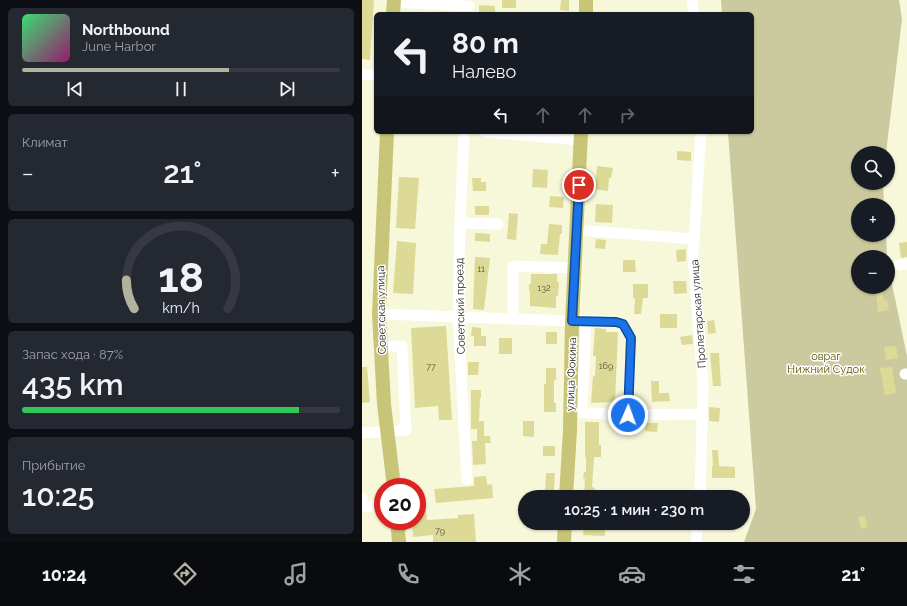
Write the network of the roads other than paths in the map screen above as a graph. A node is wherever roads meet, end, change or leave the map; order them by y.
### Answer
1 (586, 0) edge
2 (692, 0) edge
3 (394, 5) edge
4 (468, 6) dead end
5 (424, 9) edge
6 (586, 12) edge
7 (694, 12) edge
8 (362, 75) edge
9 (374, 75) edge
10 (387, 134) edge
11 (464, 134) edge
12 (534, 134) edge
13 (701, 134) edge
14 (581, 136) edge
15 (460, 223) junction
16 (498, 224) dead end
17 (576, 230) junction
18 (694, 239) junction
19 (575, 268) junction
20 (379, 314) junction
21 (458, 317) junction
22 (513, 319) junction
23 (579, 321) junction
24 (381, 346) junction
25 (576, 412) junction
26 (702, 414) junction
27 (628, 415) junction
28 (387, 431) junction
29 (362, 433) edge
30 (393, 478) edge
31 (467, 480) dead end
32 (567, 490) edge
33 (700, 490) edge
34 (362, 498) edge
35 (374, 505) edge
36 (398, 530) edge
37 (565, 530) edge
38 (697, 530) edge
39 (399, 542) edge
40 (564, 542) edge
41 (696, 542) edge

1 - 6 main road
2 - 7 street
3 - 5 street
4 - 5 street
8 - 9 street
10 - 20 main road, Советская улица
11 - 15 street, Советский проезд
12 - 14 street
13 - 18 street, Пролетарская улица
14 - 17 main road, улица Фокина
15 - 16 street
15 - 21 street, Советский проезд
17 - 18 street
17 - 19 main road, улица Фокина
18 - 26 street, Пролетарская улица
19 - 22 street
19 - 23 main road, улица Фокина
20 - 21 street
20 - 24 main road, Советская улица
21 - 22 street
21 - 31 street, Советский проезд
22 - 23 street
23 - 25 main road, улица Фокина
23 - 27 street
24 - 28 main road, Советская улица
24 - 28 street
25 - 27 street
25 - 32 main road, улица Фокина
26 - 27 street
26 - 33 street, Пролетарская улица
28 - 29 street
28 - 30 main road, Советская улица
34 - 35 street
36 - 39 main road
37 - 40 main road
38 - 41 street

